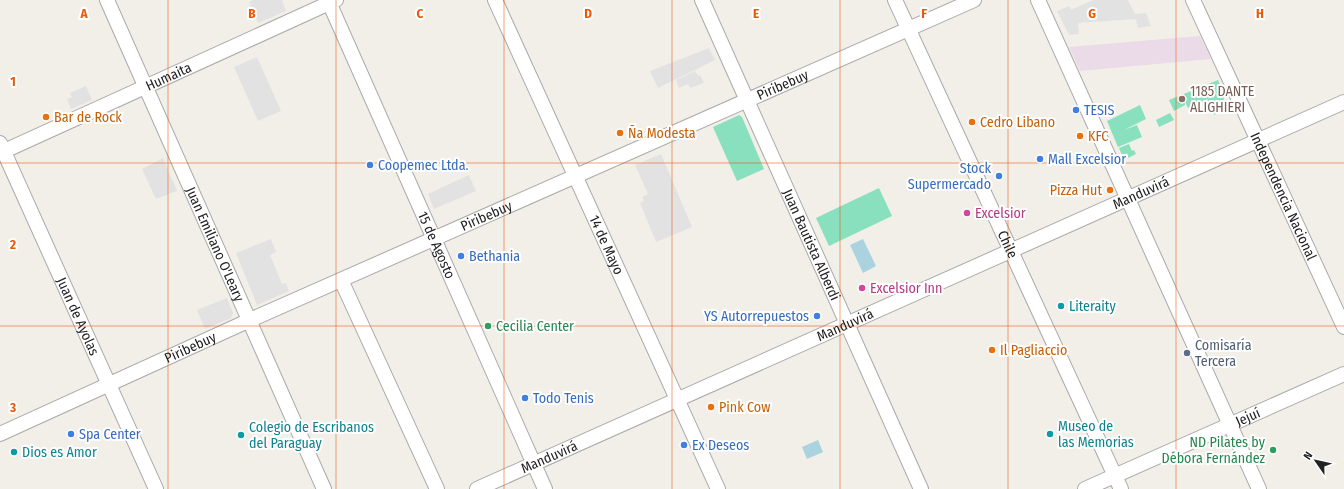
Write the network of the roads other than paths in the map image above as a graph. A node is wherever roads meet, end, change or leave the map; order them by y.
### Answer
1 (107, 0) edge
2 (495, 0) edge
3 (702, 0) edge
4 (894, 0) edge
5 (974, 0) edge
6 (1038, 0) edge
7 (1192, 0) edge
8 (331, 1) edge
9 (908, 29) junction
10 (146, 86) junction
11 (747, 100) junction
12 (1344, 102) edge
13 (1257, 140) junction
14 (1, 149) edge
15 (576, 176) junction
16 (1127, 198) junction
17 (434, 239) junction
18 (1010, 251) junction
19 (341, 280) junction
20 (250, 320) junction
21 (847, 323) junction
22 (1344, 327) edge
23 (1344, 374) edge
24 (109, 384) junction
25 (677, 399) junction
26 (1230, 424) junction
27 (0, 434) edge
28 (534, 463) junction
29 (1115, 476) junction
30 (156, 489) edge
31 (324, 489) edge
32 (437, 489) edge
33 (477, 489) edge
34 (545, 489) edge
35 (718, 489) edge
36 (921, 489) edge
37 (1085, 489) edge
38 (1121, 489) edge
39 (1260, 489) edge

1 - 10 street, Juan Emiliano O'Leary
2 - 15 street, 14 de Mayo
3 - 11 street, Juan Bautista Alberdi
4 - 9 street, Chile
5 - 9 street, Piribebuy
6 - 16 street
7 - 13 street, Independencia Nacional
8 - 10 street, Humaita
8 - 17 street, 15 de Agosto
9 - 11 street, Piribebuy
9 - 18 street, Chile
10 - 14 street, Humaita
10 - 20 street, Juan Emiliano O'Leary
11 - 15 street, Piribebuy
11 - 21 street, Juan Bautista Alberdi
12 - 13 street, Manduvirá
13 - 16 street, Manduvirá
13 - 22 street, Independencia Nacional
14 - 24 street, Juan de Ayolas
15 - 17 street, Piribebuy
15 - 25 street, 14 de Mayo
16 - 18 street, Manduvirá
16 - 26 street
17 - 19 street, Piribebuy
17 - 28 street, 15 de Agosto
18 - 21 street, Manduvirá
18 - 29 street, Chile
19 - 20 street, Piribebuy
19 - 32 street
20 - 24 street, Piribebuy
20 - 31 street, Juan Emiliano O'Leary
21 - 25 street, Manduvirá
21 - 36 street, Juan Bautista Alberdi
23 - 26 street, Jejuí
24 - 27 street, Piribebuy
24 - 30 street, Juan de Ayolas
25 - 28 street, Manduvirá
25 - 35 street, 14 de Mayo
26 - 29 street, Jejuí
26 - 39 street
28 - 33 street, Manduvirá
28 - 34 street, 15 de Agosto
29 - 37 street, Jejuí
29 - 38 street, Chile

